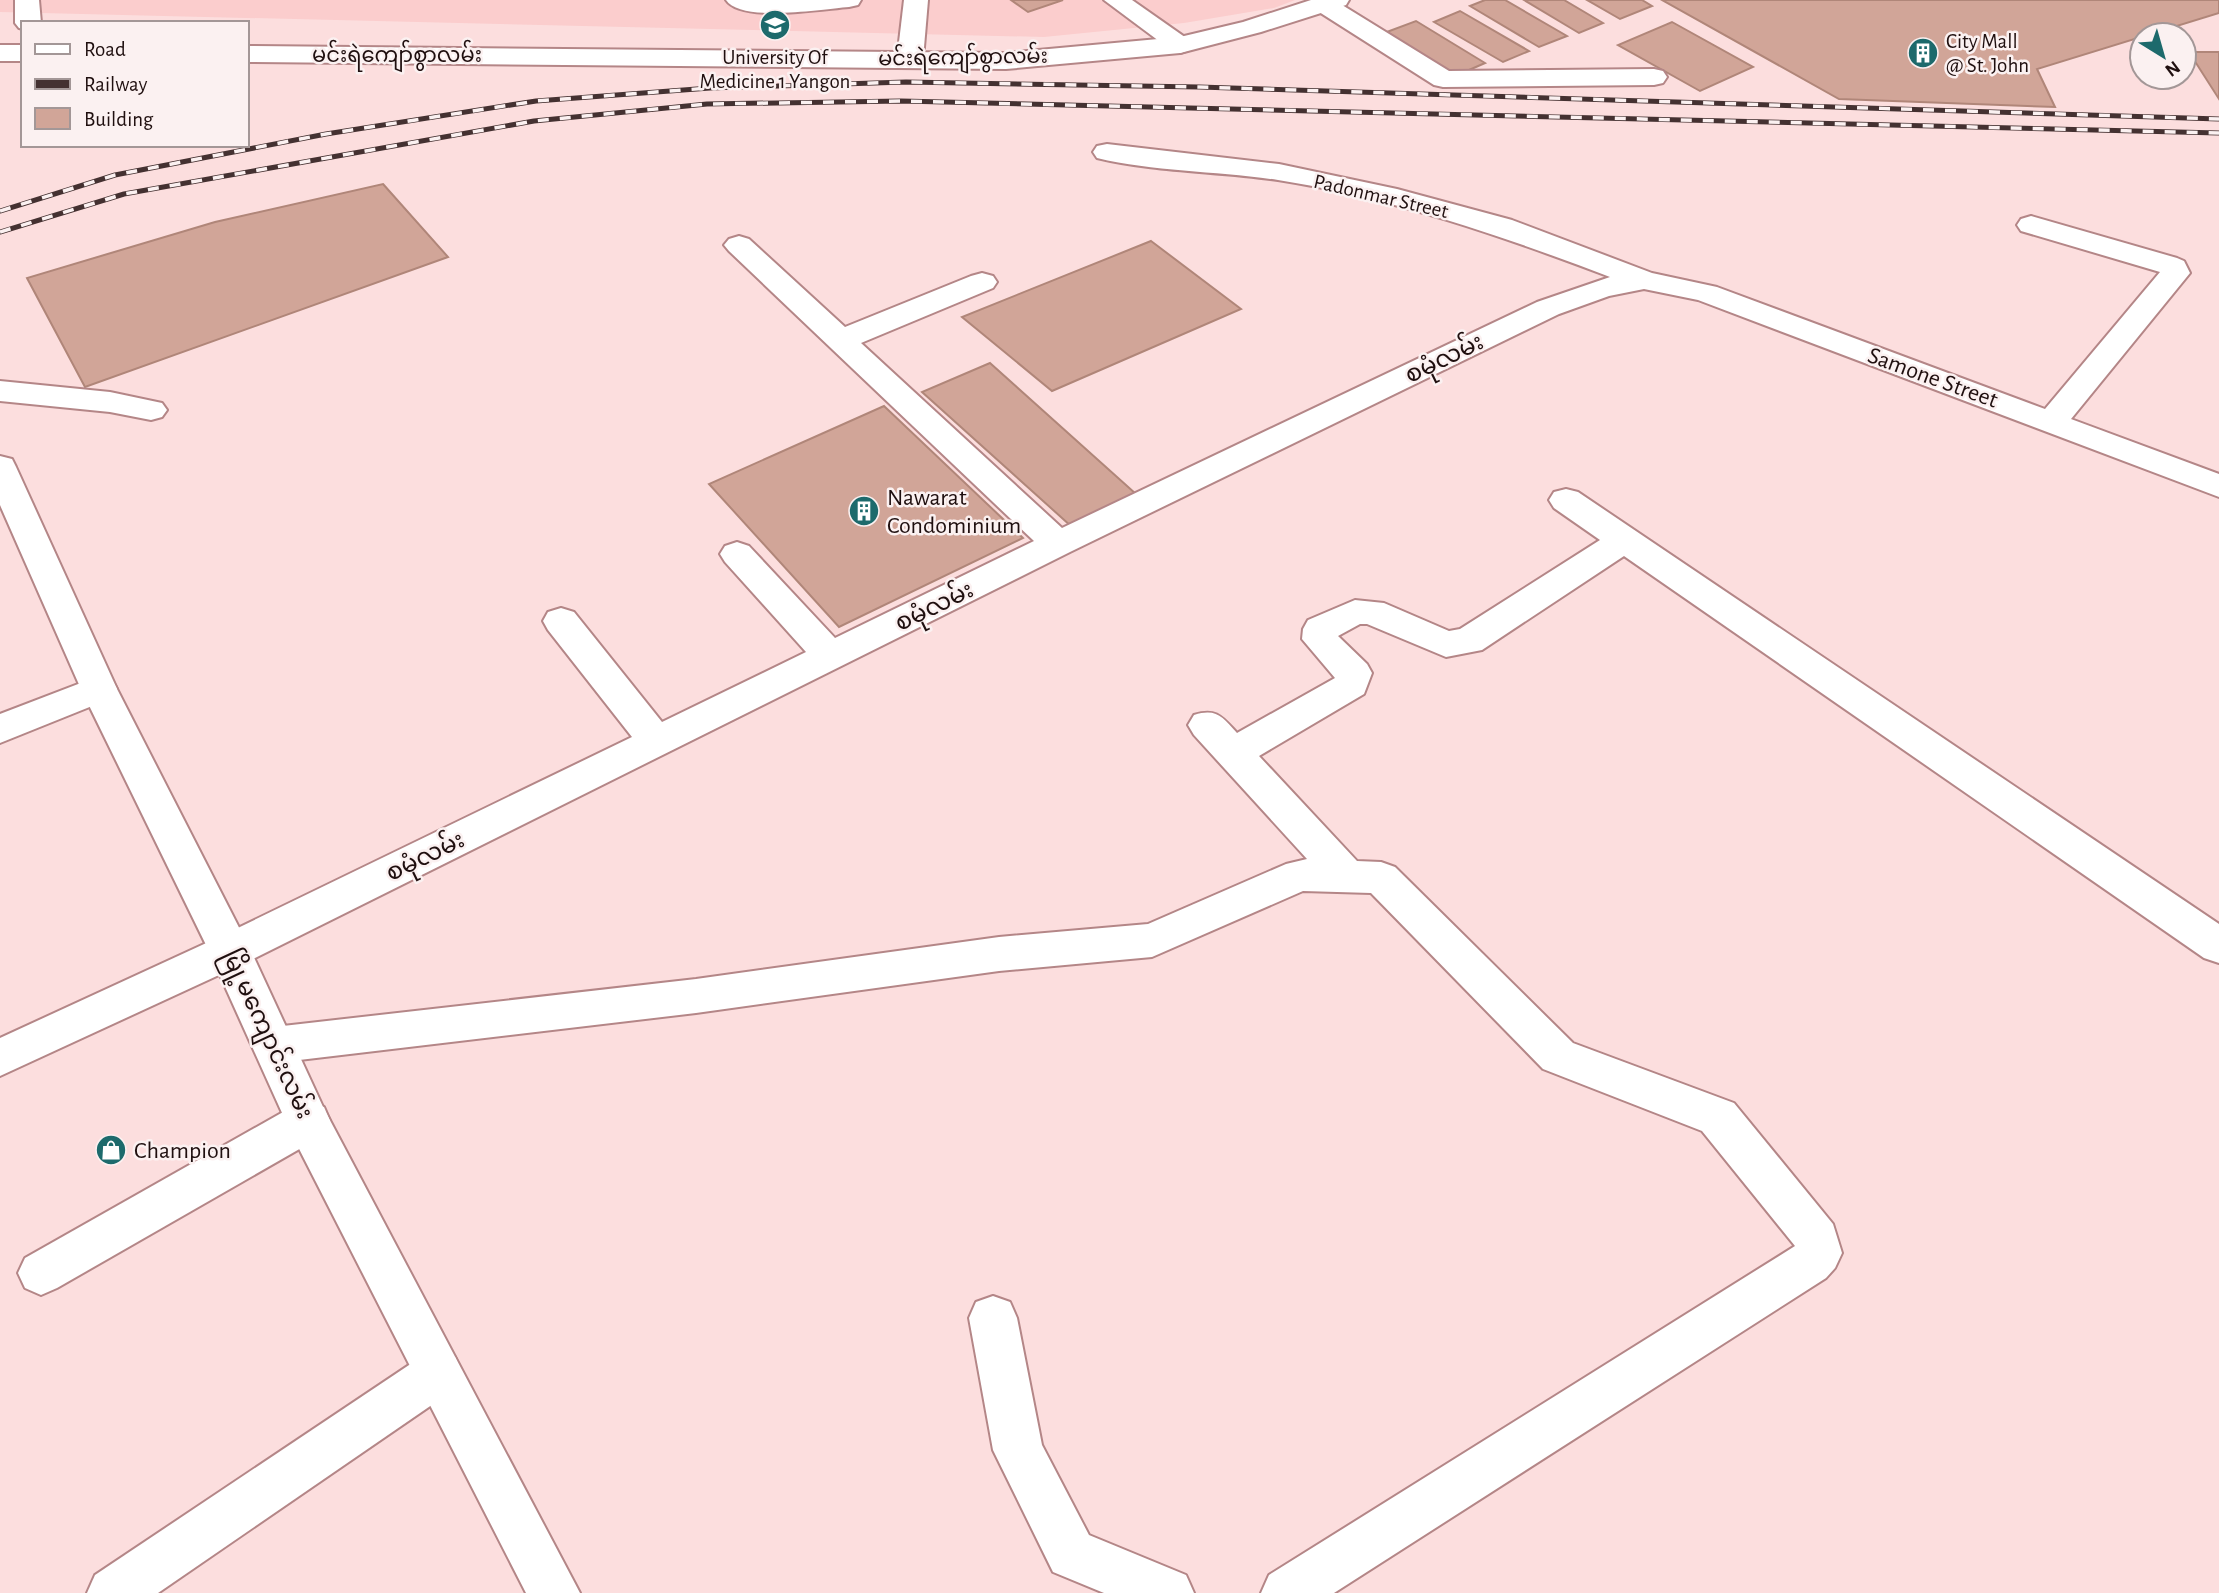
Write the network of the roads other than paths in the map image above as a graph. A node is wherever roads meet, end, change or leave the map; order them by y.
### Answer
1 (27, 0) edge
2 (738, 0) edge
3 (849, 0) edge
4 (916, 0) edge
5 (1116, 0) edge
6 (1331, 2) edge
7 (28, 21) edge
8 (1180, 45) junction
9 (0, 52) edge
10 (21, 53) edge
11 (248, 54) edge
12 (910, 58) junction
13 (1654, 77) dead end
14 (1107, 152) dead end
15 (2031, 225) dead end
16 (739, 245) dead end
17 (1644, 280) junction
18 (982, 282) dead end
19 (841, 340) junction
20 (0, 391) edge
21 (150, 410) dead end
22 (2052, 421) junction
23 (0, 467) edge
24 (2219, 486) edge
25 (1566, 500) dead end
26 (1625, 540) junction
27 (1058, 544) junction
28 (737, 554) dead end
29 (561, 621) dead end
30 (831, 656) junction
31 (99, 689) junction
32 (1207, 725) dead end
33 (0, 729) edge
34 (657, 742) junction
35 (1233, 754) junction
36 (1347, 877) junction
37 (2219, 946) edge
38 (230, 951) junction
39 (274, 1045) junction
40 (0, 1058) edge
41 (308, 1121) junction
42 (41, 1273) dead end
43 (993, 1318) dead end
44 (438, 1373) junction
45 (113, 1593) edge
46 (554, 1593) edge
47 (1168, 1593) edge
48 (1287, 1593) edge

1 - 7 street
2 - 3 street
4 - 12 street
5 - 8 street
6 - 8 street, မင်းရဲကျော်စွာလမ်း
6 - 13 street
8 - 12 street, မင်းရဲကျော်စွာလမ်း
9 - 10 street
11 - 12 street, မင်းရဲကျော်စွာလမ်း
14 - 17 street, Padonmar Street
15 - 22 street
16 - 19 street
17 - 22 street, Samone Street
17 - 27 street, စမုံလမ်း
18 - 19 street
19 - 27 street
20 - 21 street
22 - 24 street, Samone Street
23 - 31 street, မြို့မကျောင်းလမ်း
25 - 26 street
26 - 35 street
26 - 37 street
27 - 30 street, စမုံလမ်း
28 - 30 street
29 - 34 street
30 - 34 street, စမုံလမ်း
31 - 33 street
31 - 38 street, မြို့မကျောင်းလမ်း
32 - 35 street
34 - 38 street, စမုံလမ်း
35 - 36 street
36 - 39 street
36 - 48 street
38 - 39 street, မြို့မကျောင်းလမ်း
38 - 40 street, စမုံလမ်း
39 - 41 street, မြို့မကျောင်းလမ်း
41 - 42 street
41 - 44 street, မြို့မကျောင်းလမ်း
43 - 47 street
44 - 45 street
44 - 46 street, မြို့မကျောင်းလမ်း

